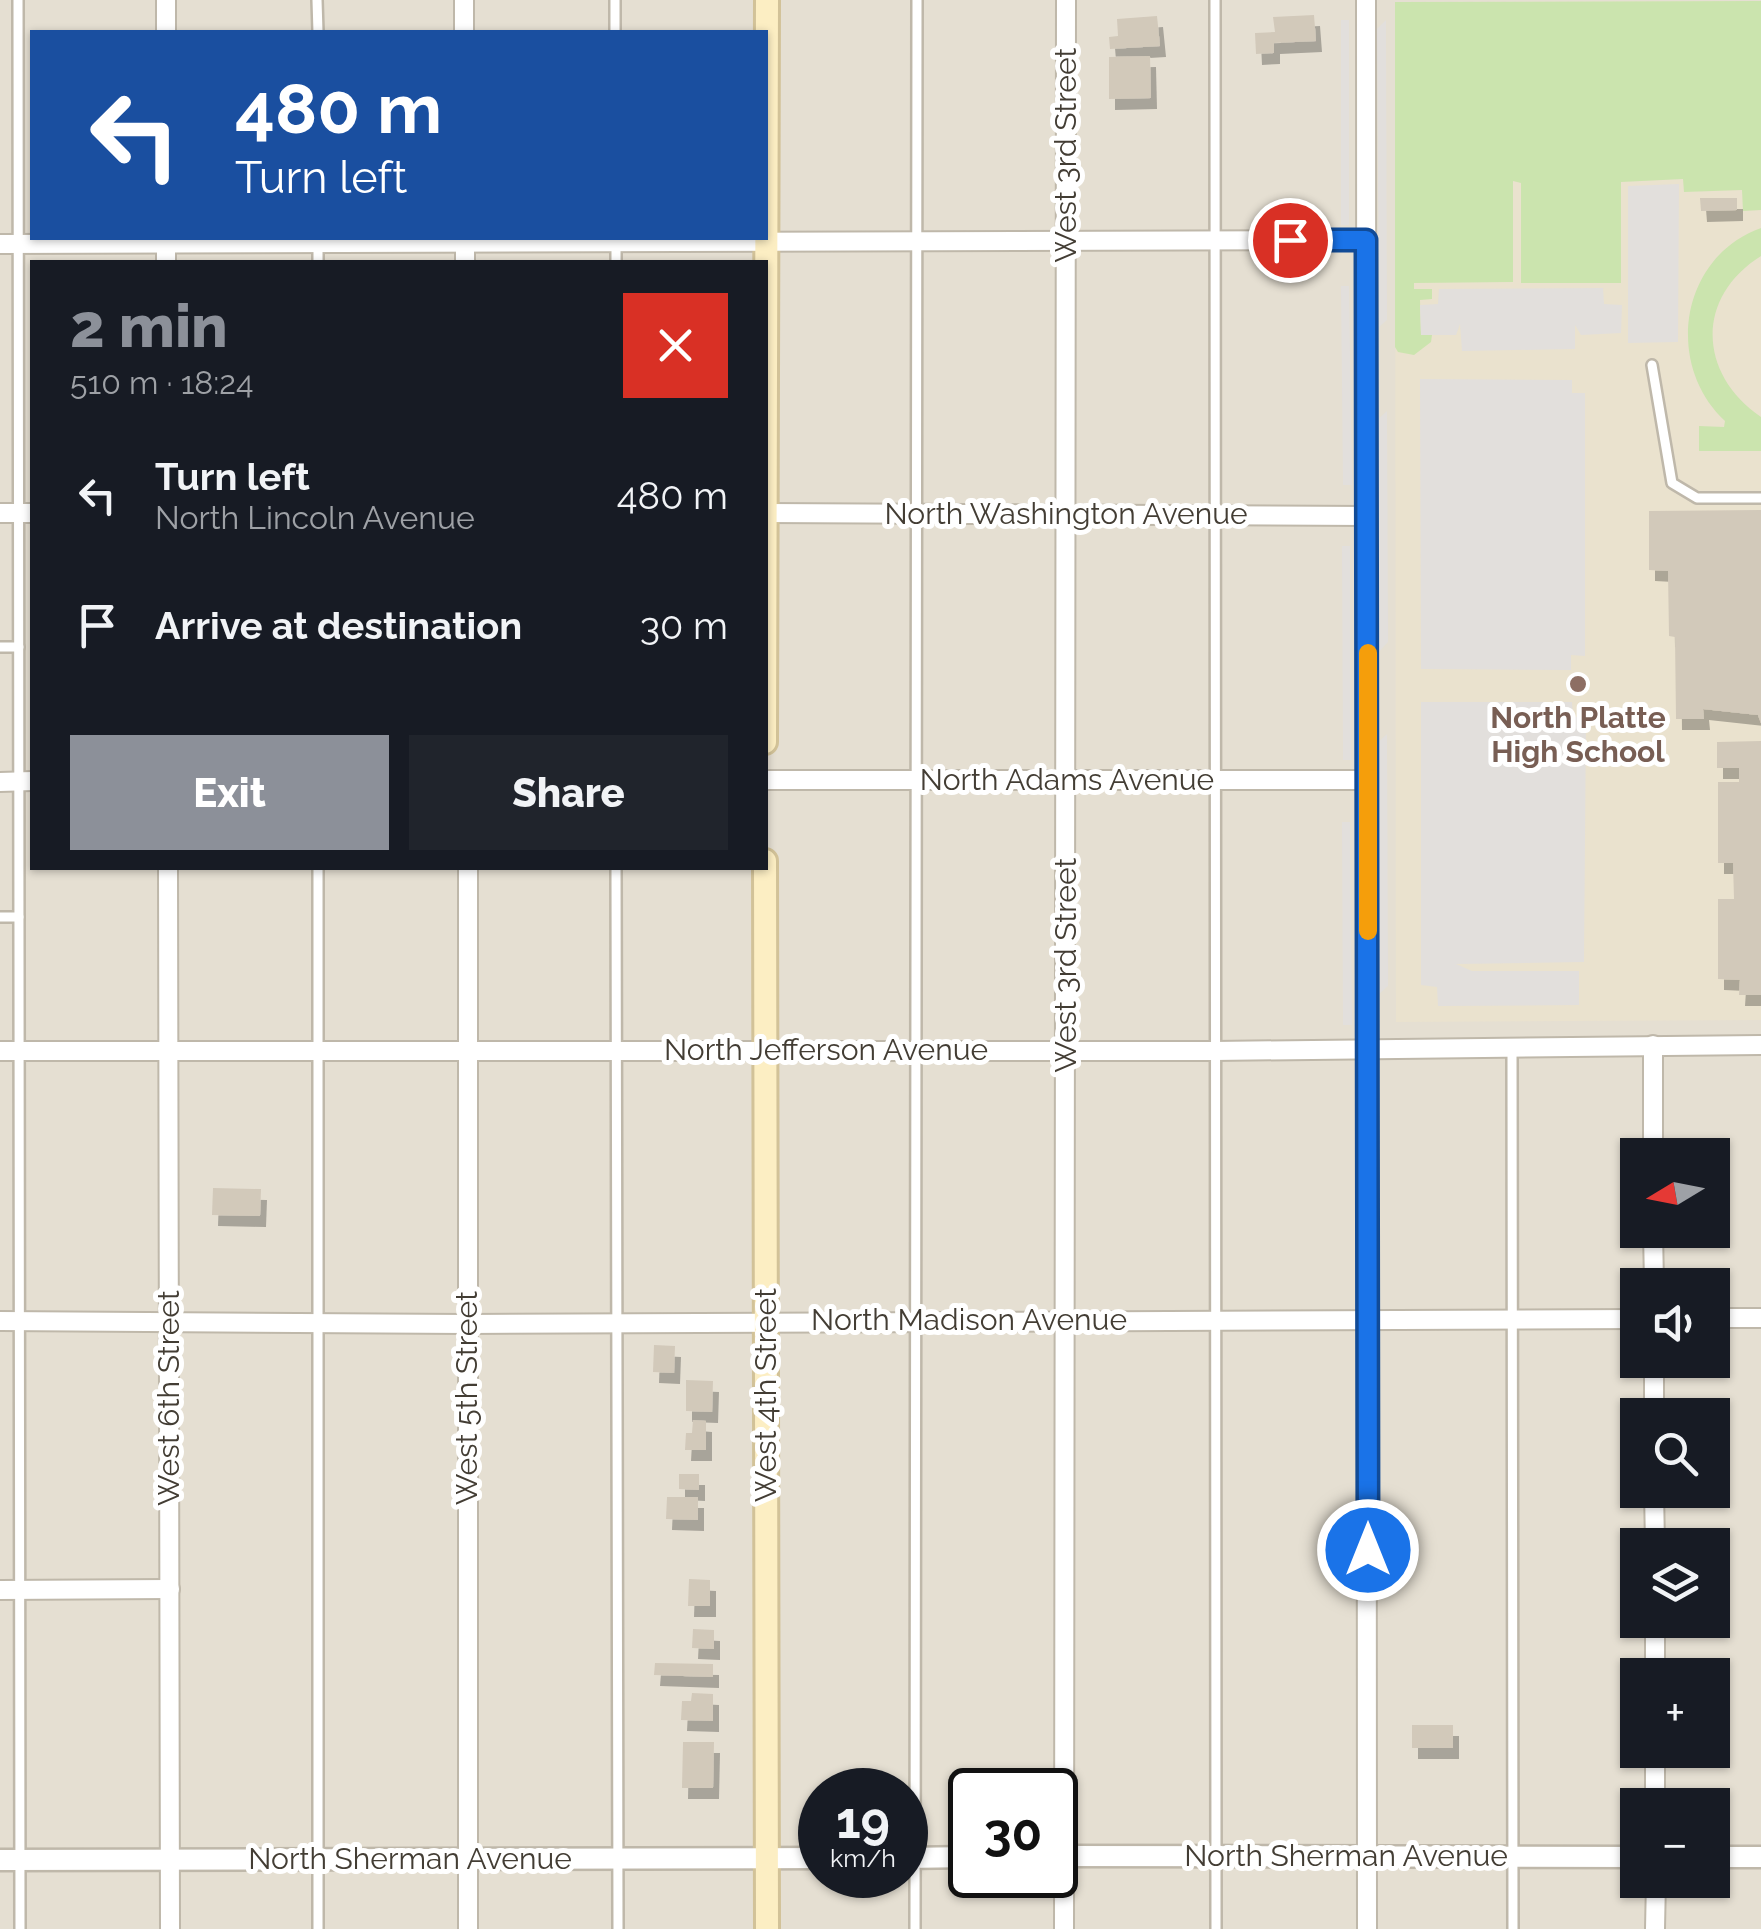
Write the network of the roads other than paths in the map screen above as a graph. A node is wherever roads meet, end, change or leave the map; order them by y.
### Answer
1 (18, 0) edge
2 (166, 0) edge
3 (318, 0) edge
4 (464, 0) edge
5 (615, 0) edge
6 (767, 0) edge
7 (918, 0) edge
8 (1066, 0) edge
9 (1214, 0) edge
10 (1366, 0) edge
11 (166, 30) edge
12 (318, 30) edge
13 (464, 30) edge
14 (615, 30) edge
15 (767, 30) edge
16 (766, 240) edge
17 (1366, 240) junction
18 (1214, 241) junction
19 (1066, 242) junction
20 (766, 243) junction
21 (918, 243) junction
22 (9, 244) edge
23 (166, 248) edge
24 (318, 248) edge
25 (465, 248) edge
26 (616, 248) edge
27 (766, 260) edge
28 (1652, 365) dead end
29 (1761, 498) edge
30 (17, 513) edge
31 (768, 513) edge
32 (918, 514) junction
33 (1066, 514) junction
34 (1216, 515) junction
35 (1367, 516) junction
36 (0, 647) edge
37 (19, 647) junction
38 (768, 780) edge
39 (917, 780) junction
40 (1066, 780) junction
41 (1215, 780) junction
42 (1368, 780) junction
43 (17, 781) edge
44 (168, 870) edge
45 (318, 870) edge
46 (468, 870) edge
47 (616, 870) edge
48 (765, 870) edge
49 (0, 917) edge
50 (19, 917) junction
51 (1512, 1045) junction
52 (1652, 1045) junction
53 (1761, 1045) edge
54 (1369, 1048) junction
55 (618, 1050) junction
56 (766, 1050) junction
57 (916, 1050) junction
58 (1066, 1050) junction
59 (10, 1051) edge
60 (168, 1051) junction
61 (318, 1051) junction
62 (468, 1051) junction
63 (1214, 1051) junction
64 (1653, 1138) edge
65 (1730, 1318) edge
66 (1761, 1318) edge
67 (1620, 1319) edge
68 (766, 1320) junction
69 (916, 1320) junction
70 (1066, 1320) junction
71 (1512, 1320) junction
72 (10, 1321) edge
73 (1214, 1321) junction
74 (1368, 1321) junction
75 (170, 1322) junction
76 (318, 1323) junction
77 (467, 1324) junction
78 (616, 1324) junction
79 (170, 1589) junction
80 (0, 1590) edge
81 (20, 1590) junction
82 (911, 1768) edge
83 (1061, 1768) edge
84 (1216, 1855) junction
85 (1367, 1855) junction
86 (1078, 1856) edge
87 (1514, 1856) junction
88 (1620, 1857) edge
89 (1730, 1857) edge
90 (1761, 1857) edge
91 (798, 1858) edge
92 (468, 1859) junction
93 (618, 1859) junction
94 (767, 1859) junction
95 (10, 1860) edge
96 (170, 1860) junction
97 (318, 1860) junction
98 (913, 1898) edge
99 (1062, 1898) edge
100 (1656, 1898) edge
101 (20, 1929) edge
102 (170, 1929) edge
103 (318, 1929) edge
104 (468, 1929) edge
105 (618, 1929) edge
106 (767, 1929) edge
107 (915, 1929) edge
108 (1064, 1929) edge
109 (1216, 1929) edge
110 (1367, 1929) edge
111 (1514, 1929) edge
112 (1655, 1929) edge

1 - 22 lane
2 - 11 street
3 - 12 lane
4 - 13 street
5 - 14 lane
6 - 15 main road
7 - 21 lane
8 - 19 street, West 3rd Street
9 - 18 lane
10 - 17 street
16 - 20 main road
17 - 18 street
17 - 35 street
18 - 19 street
18 - 34 lane
19 - 21 street
19 - 33 street, West 3rd Street
20 - 21 street
20 - 26 street
20 - 27 main road
21 - 32 lane
22 - 23 street
22 - 30 lane
23 - 24 street
24 - 25 street
25 - 26 street
28 - 29 lane
30 - 37 lane
31 - 32 street, North Washington Avenue
32 - 33 street, North Washington Avenue
32 - 39 lane
33 - 34 street, North Washington Avenue
33 - 40 street, West 3rd Street
34 - 35 street, North Washington Avenue
34 - 41 lane
35 - 42 street
36 - 37 lane
37 - 43 lane
38 - 39 street, North Adams Avenue
39 - 40 street, North Adams Avenue
39 - 57 lane
40 - 41 street, North Adams Avenue
40 - 58 street, West 3rd Street
41 - 42 street, North Adams Avenue
41 - 63 lane
42 - 54 street
43 - 50 lane
44 - 60 street, West 6th Street
45 - 61 lane
46 - 62 street, West 5th Street
47 - 55 lane
48 - 56 main road, West 4th Street
49 - 50 lane
50 - 59 lane
51 - 52 street, North Jefferson Avenue
51 - 54 street, North Jefferson Avenue
51 - 71 lane
52 - 53 street, North Jefferson Avenue
52 - 64 street
54 - 63 street, North Jefferson Avenue
54 - 74 street
55 - 56 street, North Jefferson Avenue
55 - 62 street, North Jefferson Avenue
55 - 78 lane
56 - 57 street, North Jefferson Avenue
56 - 68 main road, West 4th Street
57 - 58 street, North Jefferson Avenue
57 - 69 lane
58 - 63 street, North Jefferson Avenue
58 - 70 street, West 3rd Street
59 - 60 street, North Jefferson Avenue
59 - 72 lane
60 - 61 street, North Jefferson Avenue
60 - 75 street, West 6th Street
61 - 62 street, North Jefferson Avenue
61 - 76 lane
62 - 77 street, West 5th Street
63 - 73 lane
65 - 66 street
67 - 71 street, North Madison Avenue
68 - 69 street, North Madison Avenue
68 - 78 street, North Madison Avenue
68 - 94 main road, West 4th Street
69 - 70 street, North Madison Avenue
69 - 82 lane
70 - 73 street, North Madison Avenue
70 - 83 street, West 3rd Street
71 - 74 street, North Madison Avenue
71 - 87 lane
72 - 75 street, North Madison Avenue
72 - 81 lane
73 - 74 street, North Madison Avenue
73 - 84 lane
74 - 85 street
75 - 76 street, North Madison Avenue
75 - 79 street, West 6th Street
76 - 77 street, North Madison Avenue
76 - 97 lane
77 - 78 street, North Madison Avenue
77 - 92 street, West 5th Street
78 - 93 lane
79 - 81 street
79 - 96 street, West 6th Street
80 - 81 street
81 - 95 lane
84 - 85 street, North Sherman Avenue
84 - 86 street, North Sherman Avenue
84 - 109 lane
85 - 87 street, North Sherman Avenue
85 - 110 street
87 - 88 street, North Sherman Avenue
87 - 111 lane
89 - 90 street
91 - 94 street, North Sherman Avenue
92 - 93 street, North Sherman Avenue
92 - 97 street, North Sherman Avenue
92 - 104 street, West 5th Street
93 - 94 street, North Sherman Avenue
93 - 105 lane
94 - 106 main road, West 4th Street
95 - 96 street, North Sherman Avenue
95 - 101 lane
96 - 97 street, North Sherman Avenue
96 - 102 street, West 6th Street
97 - 103 lane
98 - 107 lane
99 - 108 street, West 3rd Street
100 - 112 street

